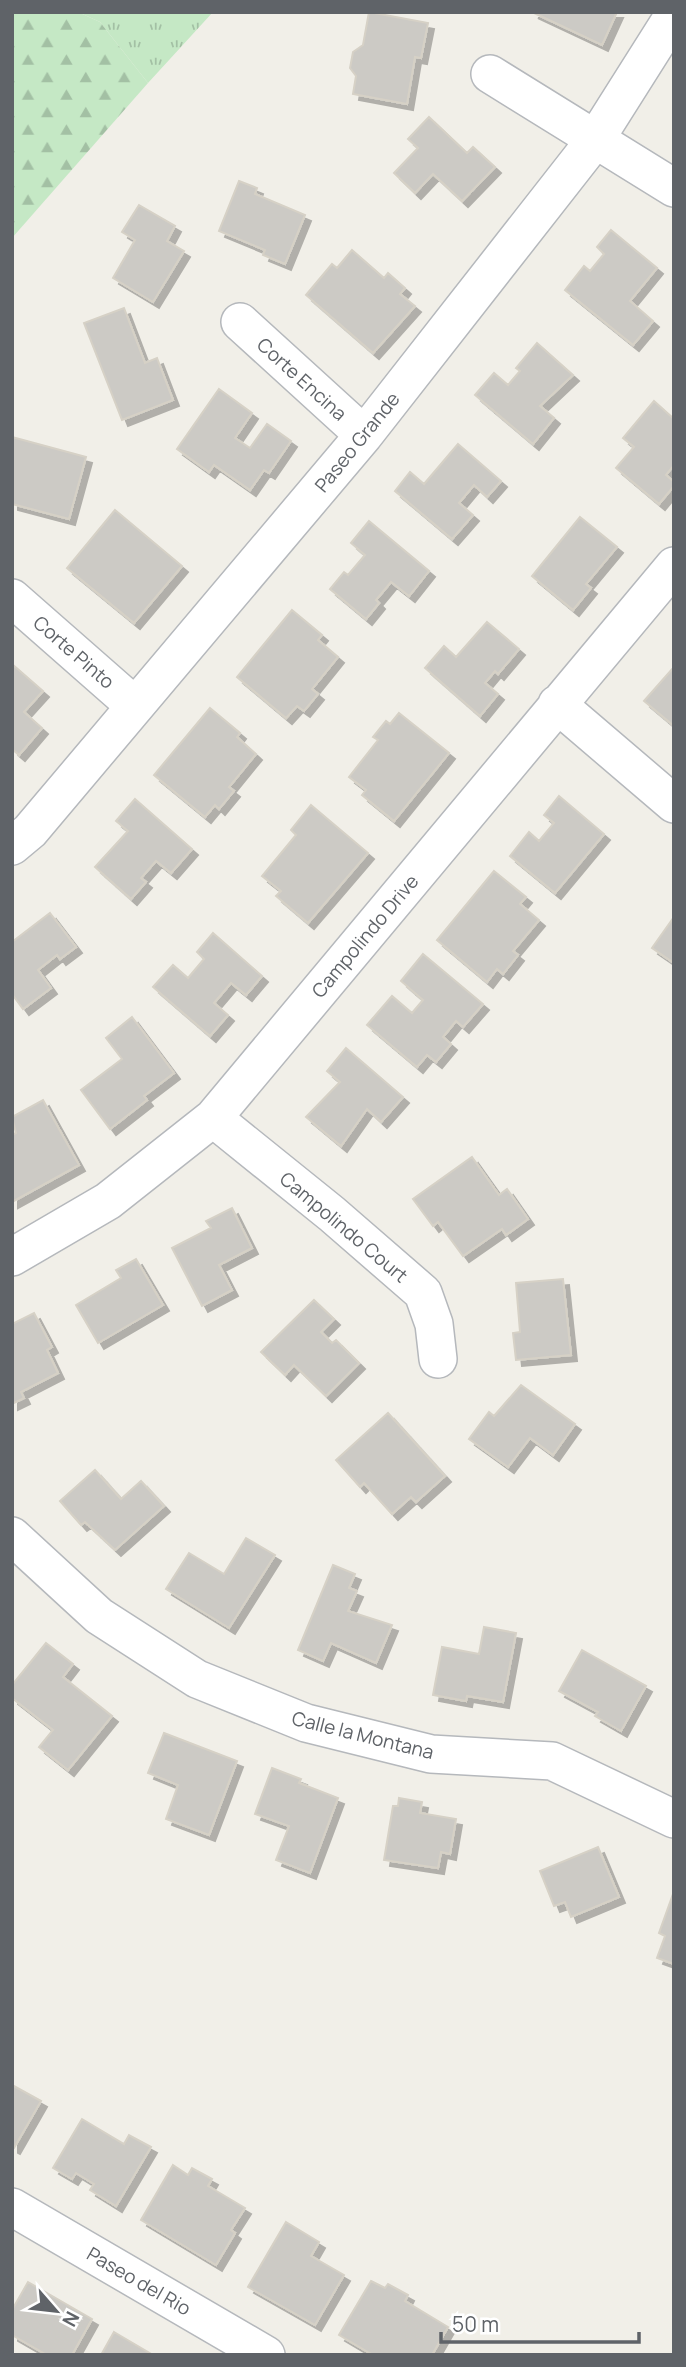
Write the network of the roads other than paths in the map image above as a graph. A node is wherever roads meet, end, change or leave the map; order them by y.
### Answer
1 (674, 15) edge
2 (490, 74) dead end
3 (595, 140) junction
4 (674, 188) edge
5 (240, 322) dead end
6 (364, 435) junction
7 (674, 566) edge
8 (12, 598) edge
9 (558, 704) junction
10 (135, 706) junction
11 (674, 804) edge
12 (12, 846) edge
13 (213, 1118) junction
14 (12, 1257) edge
15 (438, 1359) dead end
16 (12, 1536) edge
17 (674, 1819) edge
18 (12, 2207) edge
19 (266, 2355) edge

1 - 3 street, Paseo Grande
2 - 3 street
3 - 4 street
3 - 6 street, Paseo Grande
5 - 6 street, Corte Encina
6 - 10 street, Paseo Grande
7 - 9 street, Campolindo Drive
8 - 10 street, Corte Pinto
9 - 11 street
9 - 13 street, Campolindo Drive
10 - 12 street, Paseo Grande
13 - 14 street, Campolindo Drive
13 - 15 street, Campolindo Court
16 - 17 street, Calle la Montana
18 - 19 street, Paseo del Rio

